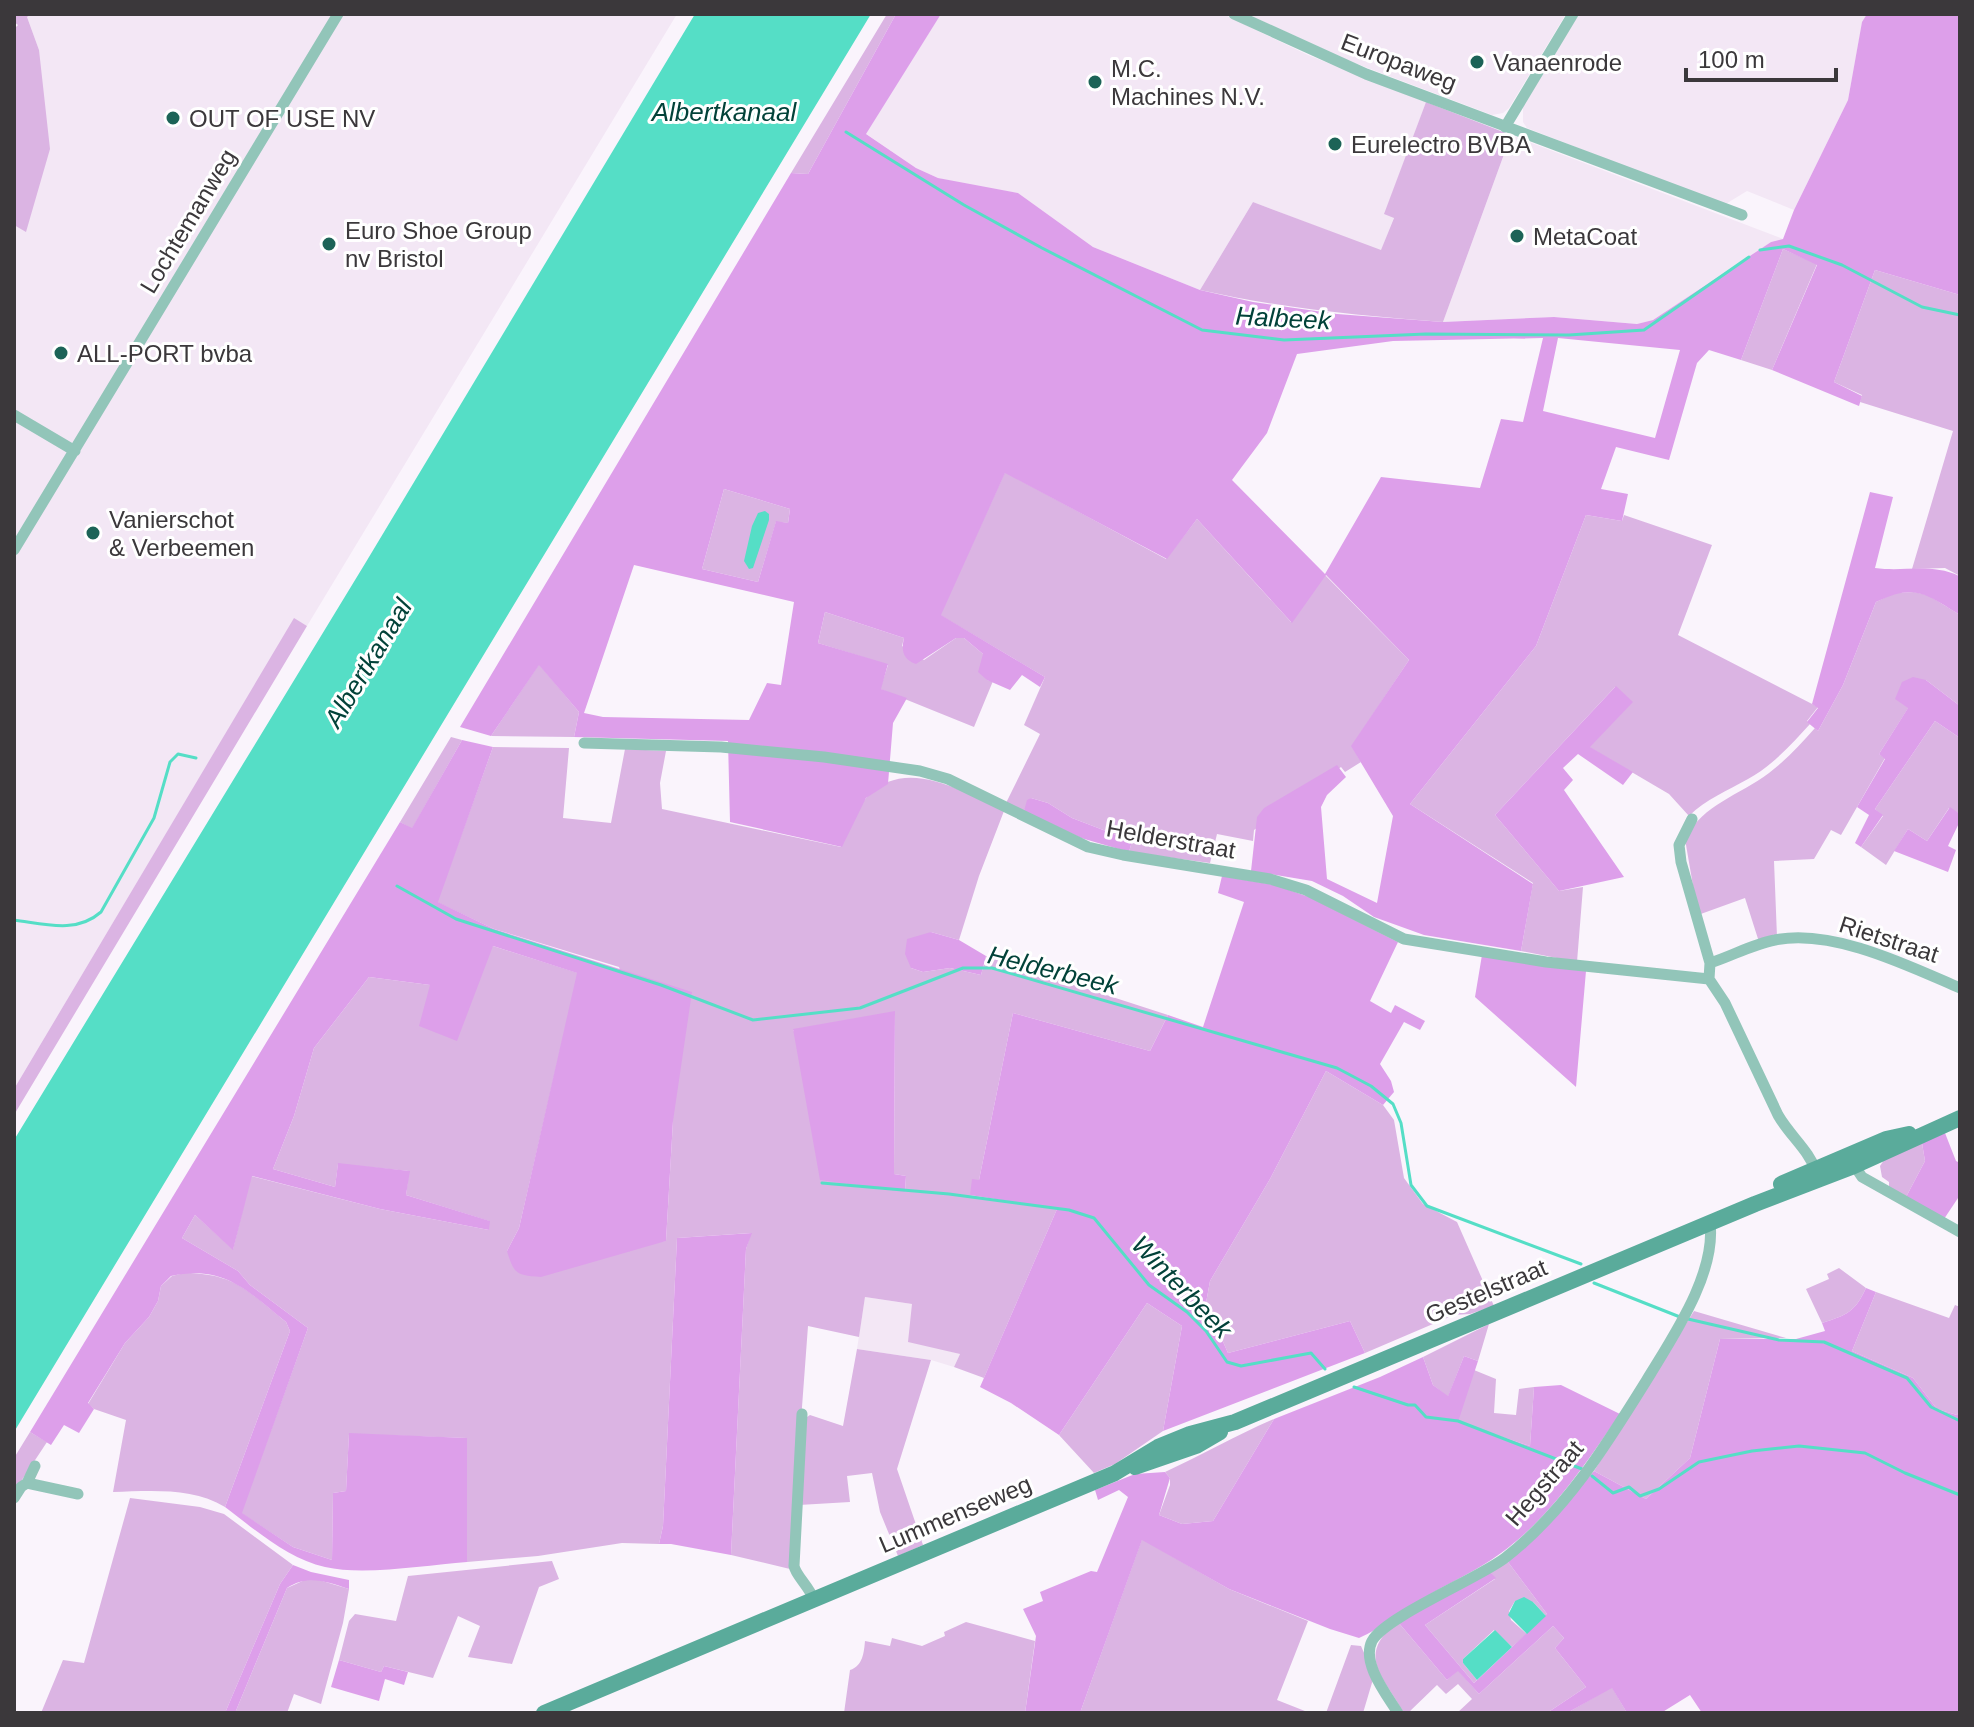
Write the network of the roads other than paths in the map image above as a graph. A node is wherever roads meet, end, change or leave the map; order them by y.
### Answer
1 (338, 14) edge
2 (1234, 14) edge
3 (1573, 14) edge
4 (1505, 127) junction
5 (1742, 215) dead end
6 (14, 415) edge
7 (75, 451) junction
8 (14, 550) edge
9 (584, 743) dead end
10 (1692, 819) dead end
11 (1710, 963) junction
12 (1709, 979) junction
13 (1960, 988) edge
14 (1960, 1118) edge
15 (1851, 1160) junction
16 (1817, 1174) junction
17 (1710, 1223) junction
18 (1960, 1232) edge
19 (802, 1414) dead end
20 (35, 1466) dead end
21 (1118, 1471) joint
22 (27, 1483) junction
23 (78, 1494) dead end
24 (14, 1498) edge
25 (814, 1600) junction
26 (544, 1713) edge
27 (1398, 1713) edge

1 - 7 street, Lochtemanweg
2 - 4 street, Europaweg
3 - 4 street
4 - 5 street, Europaweg
6 - 7 street
7 - 8 street, Lochtemanweg
9 - 12 street, Helderstraat
10 - 11 street
11 - 12 street
11 - 13 street, Rietstraat
12 - 16 street
14 - 15 main road, Gestelstraat
15 - 16 main road, Gestelstraat
15 - 18 street
16 - 17 main road, Gestelstraat
17 - 21 main road, Gestelstraat
17 - 27 street, Hegstraat
19 - 25 street
20 - 22 street
21 - 25 main road, Lummenseweg
22 - 23 street
22 - 24 street
25 - 26 main road, Lummenseweg

